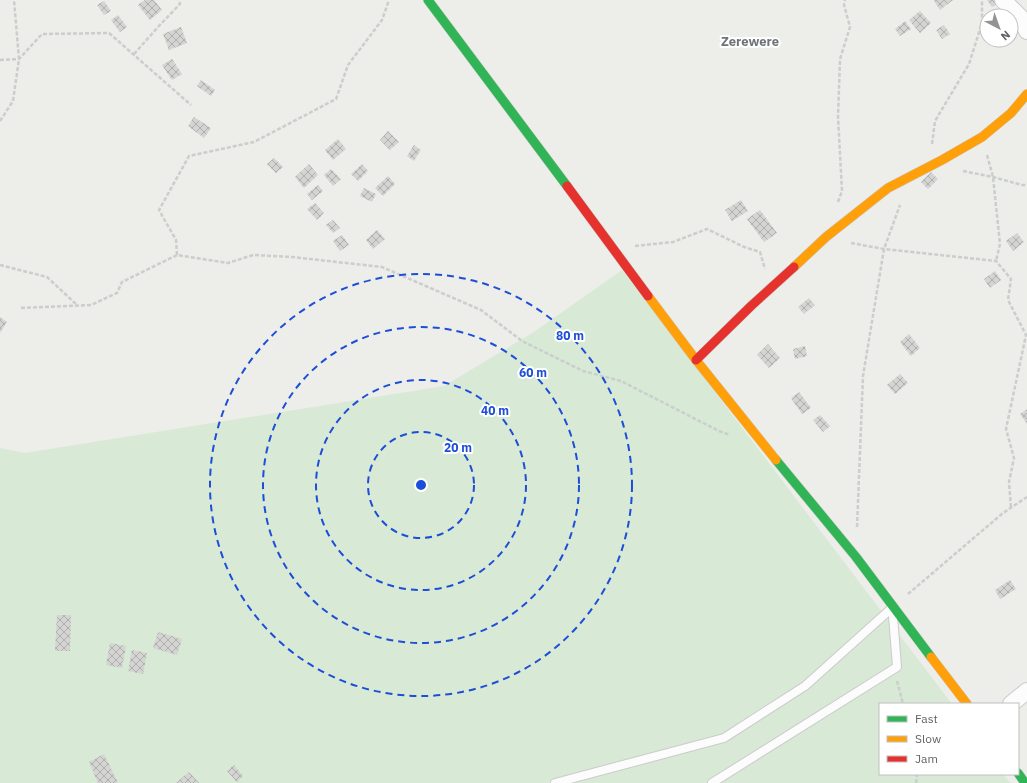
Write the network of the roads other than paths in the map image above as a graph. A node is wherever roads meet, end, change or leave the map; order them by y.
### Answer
1 (428, 0) edge
2 (1002, 0) edge
3 (1027, 31) edge
4 (1027, 94) edge
5 (696, 360) junction
6 (893, 607) junction
7 (1027, 691) edge
8 (966, 703) edge
9 (1012, 703) edge
10 (1019, 774) edge
11 (555, 783) edge
12 (712, 783) edge
13 (1025, 783) edge

1 - 5 main road
2 - 3 street
4 - 5 main road
5 - 6 main road
6 - 8 main road
6 - 11 lane
6 - 12 lane
7 - 9 street
10 - 13 main road

